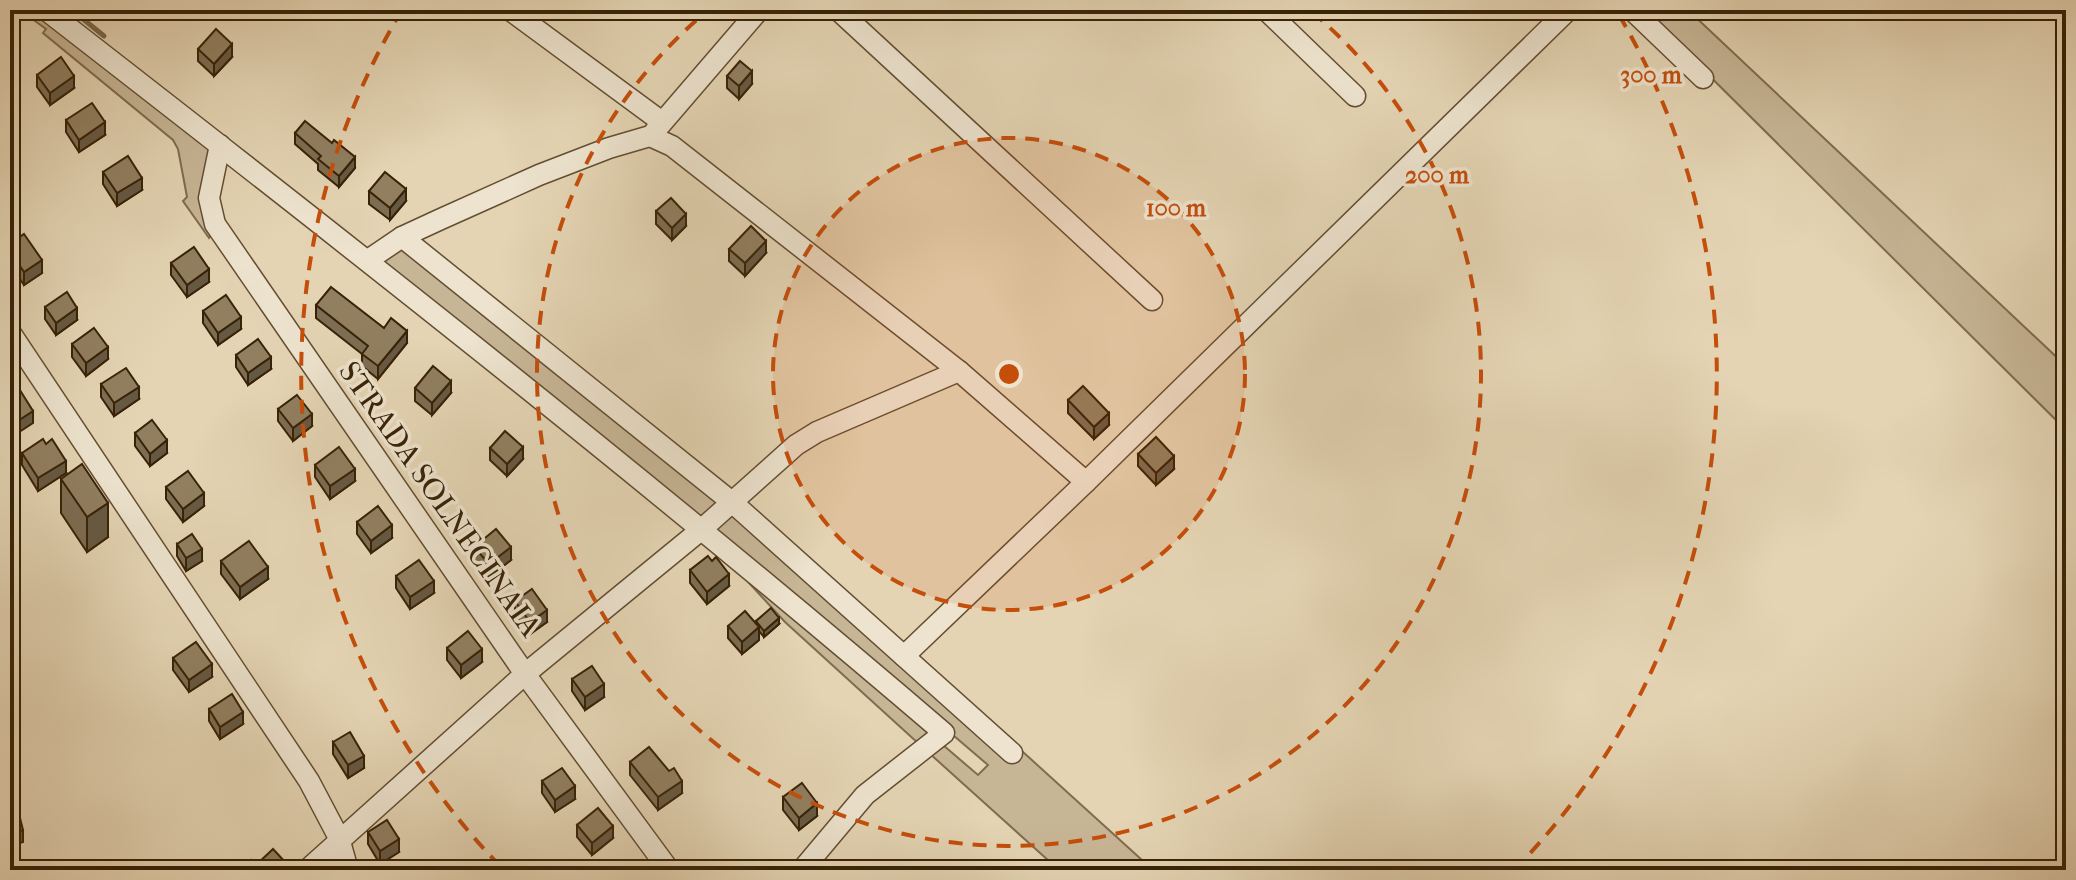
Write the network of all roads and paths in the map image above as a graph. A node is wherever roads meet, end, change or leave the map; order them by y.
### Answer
1 (46, 10) edge
2 (510, 10) edge
3 (759, 10) edge
4 (838, 10) edge
5 (1266, 10) edge
6 (1568, 10) edge
7 (1632, 10) edge
8 (1703, 78) dead end
9 (1355, 96) dead end
10 (656, 129) junction
11 (220, 145) junction
12 (402, 237) junction
13 (368, 260) junction
14 (1152, 300) dead end
15 (10, 332) edge
16 (959, 371) junction
17 (1086, 482) junction
18 (733, 503) junction
19 (702, 529) junction
20 (904, 656) junction
21 (525, 674) junction
22 (1012, 753) dead end
23 (339, 838) junction
24 (307, 870) edge
25 (348, 870) edge
26 (669, 870) edge
27 (802, 870) edge

1 - 11 street
2 - 10 street
3 - 10 street
4 - 14 street
5 - 9 street
6 - 17 street
7 - 8 street
10 - 12 street
10 - 16 street
11 - 13 street
11 - 21 street, STRADA SOLNECINAIA
12 - 13 street
12 - 18 street
13 - 19 street
15 - 23 street
16 - 17 street
16 - 18 street
17 - 20 street
18 - 19 street
18 - 20 street
19 - 21 street
19 - 27 street
20 - 22 street
21 - 23 street
21 - 26 street, STRADA SOLNECINAIA
23 - 24 street
23 - 25 street

